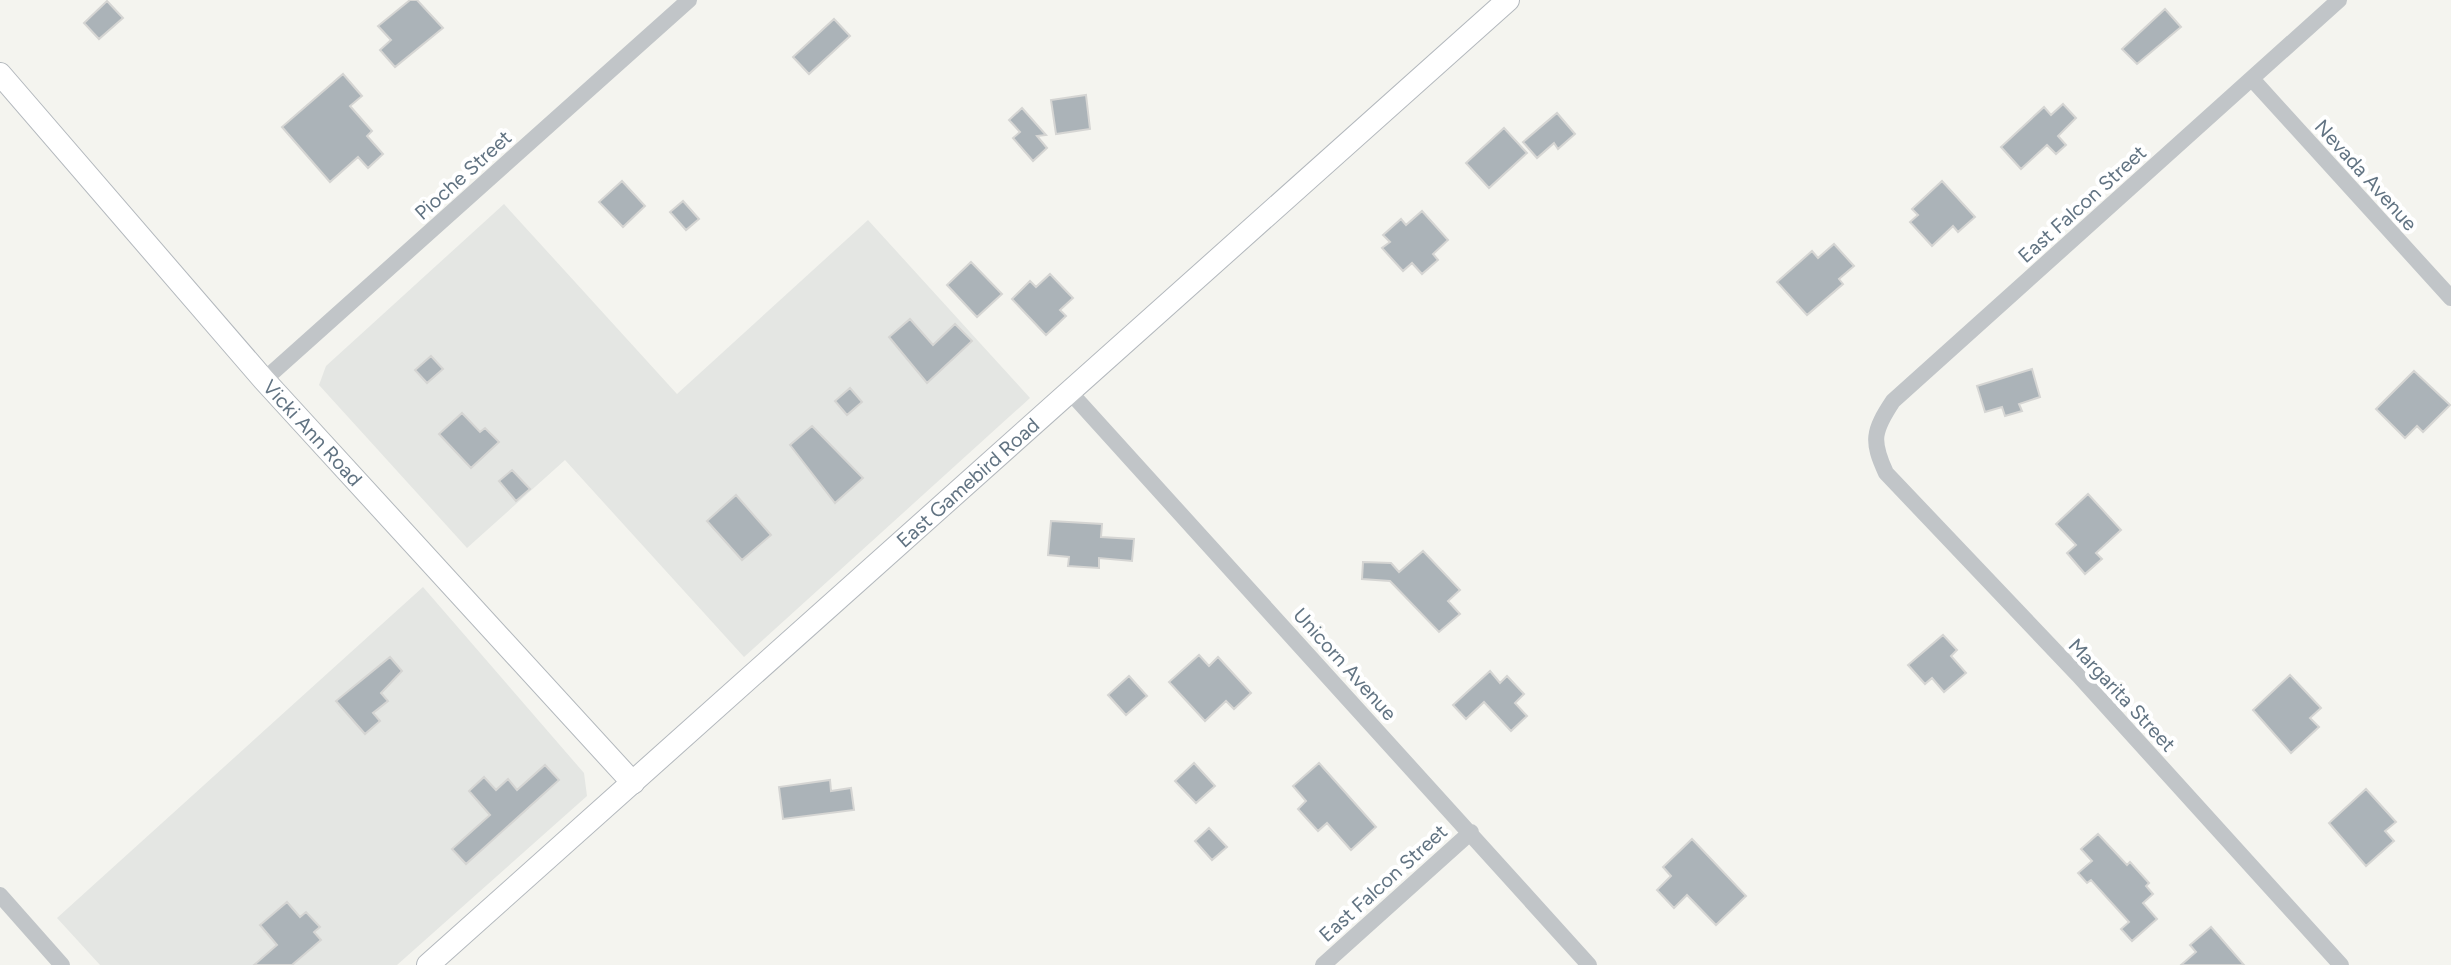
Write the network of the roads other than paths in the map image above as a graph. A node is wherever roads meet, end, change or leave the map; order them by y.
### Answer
1 (689, 0) edge
2 (1508, 0) edge
3 (2339, 0) edge
4 (0, 74) edge
5 (2252, 79) junction
6 (2451, 298) edge
7 (264, 380) junction
8 (1070, 392) junction
9 (1876, 451) joint
10 (633, 783) junction
11 (1471, 832) junction
12 (0, 895) edge
13 (62, 965) edge
14 (428, 965) edge
15 (1323, 965) edge
16 (1589, 965) edge
17 (2341, 965) edge

1 - 7 street, Pioche Street
2 - 8 main road, East Gamebird Road
3 - 5 street, East Falcon Street
4 - 7 main road, Vicki Ann Road
5 - 6 street, Nevada Avenue
5 - 9 street, East Falcon Street
7 - 10 main road, Vicki Ann Road
8 - 10 main road, East Gamebird Road
8 - 11 street, Unicorn Avenue
9 - 17 street, Margarita Street
10 - 14 main road, East Gamebird Road
11 - 15 street, East Falcon Street
11 - 16 street, Unicorn Avenue
12 - 13 street

